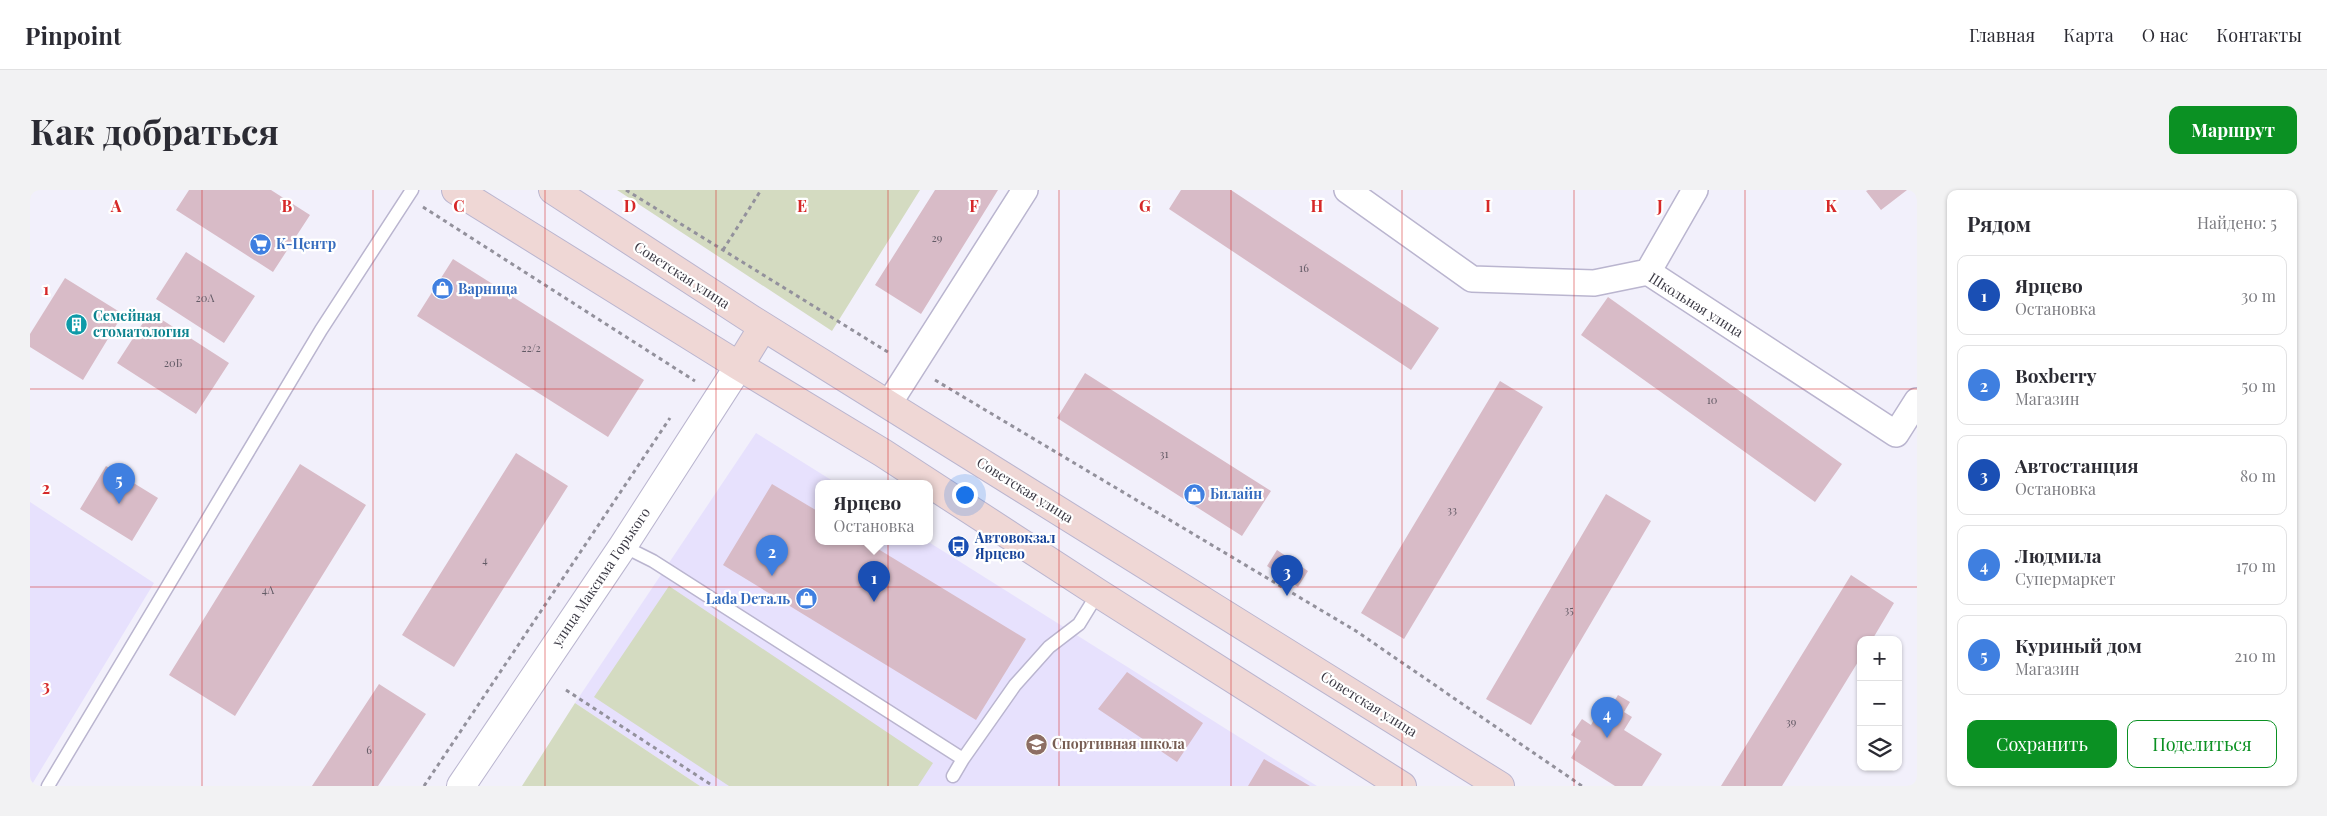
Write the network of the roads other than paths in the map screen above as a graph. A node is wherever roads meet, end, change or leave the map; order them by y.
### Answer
1 (456, 190) edge
2 (553, 190) edge
3 (1025, 190) edge
4 (1347, 190) edge
5 (1694, 190) edge
6 (410, 194) edge
7 (1648, 272) junction
8 (763, 327) junction
9 (739, 366) junction
10 (1917, 401) edge
11 (888, 405) junction
12 (924, 480) edge
13 (933, 486) edge
14 (623, 546) junction
15 (1098, 593) junction
16 (963, 759) junction
17 (953, 776) dead end
18 (48, 786) edge
19 (461, 786) edge
20 (1402, 786) edge
21 (1500, 786) edge

1 - 9 main road
2 - 8 main road, Советская улица
3 - 11 street
4 - 7 street, Школьная улица
5 - 7 street
6 - 18 lane
7 - 10 street, Школьная улица
8 - 9 main road
8 - 11 main road, Советская улица
9 - 12 main road
9 - 14 street, улица Максима Горького
11 - 21 main road, Советская улица
13 - 15 main road
14 - 16 lane
14 - 19 street, улица Максима Горького
15 - 16 lane
15 - 20 main road
16 - 17 lane

